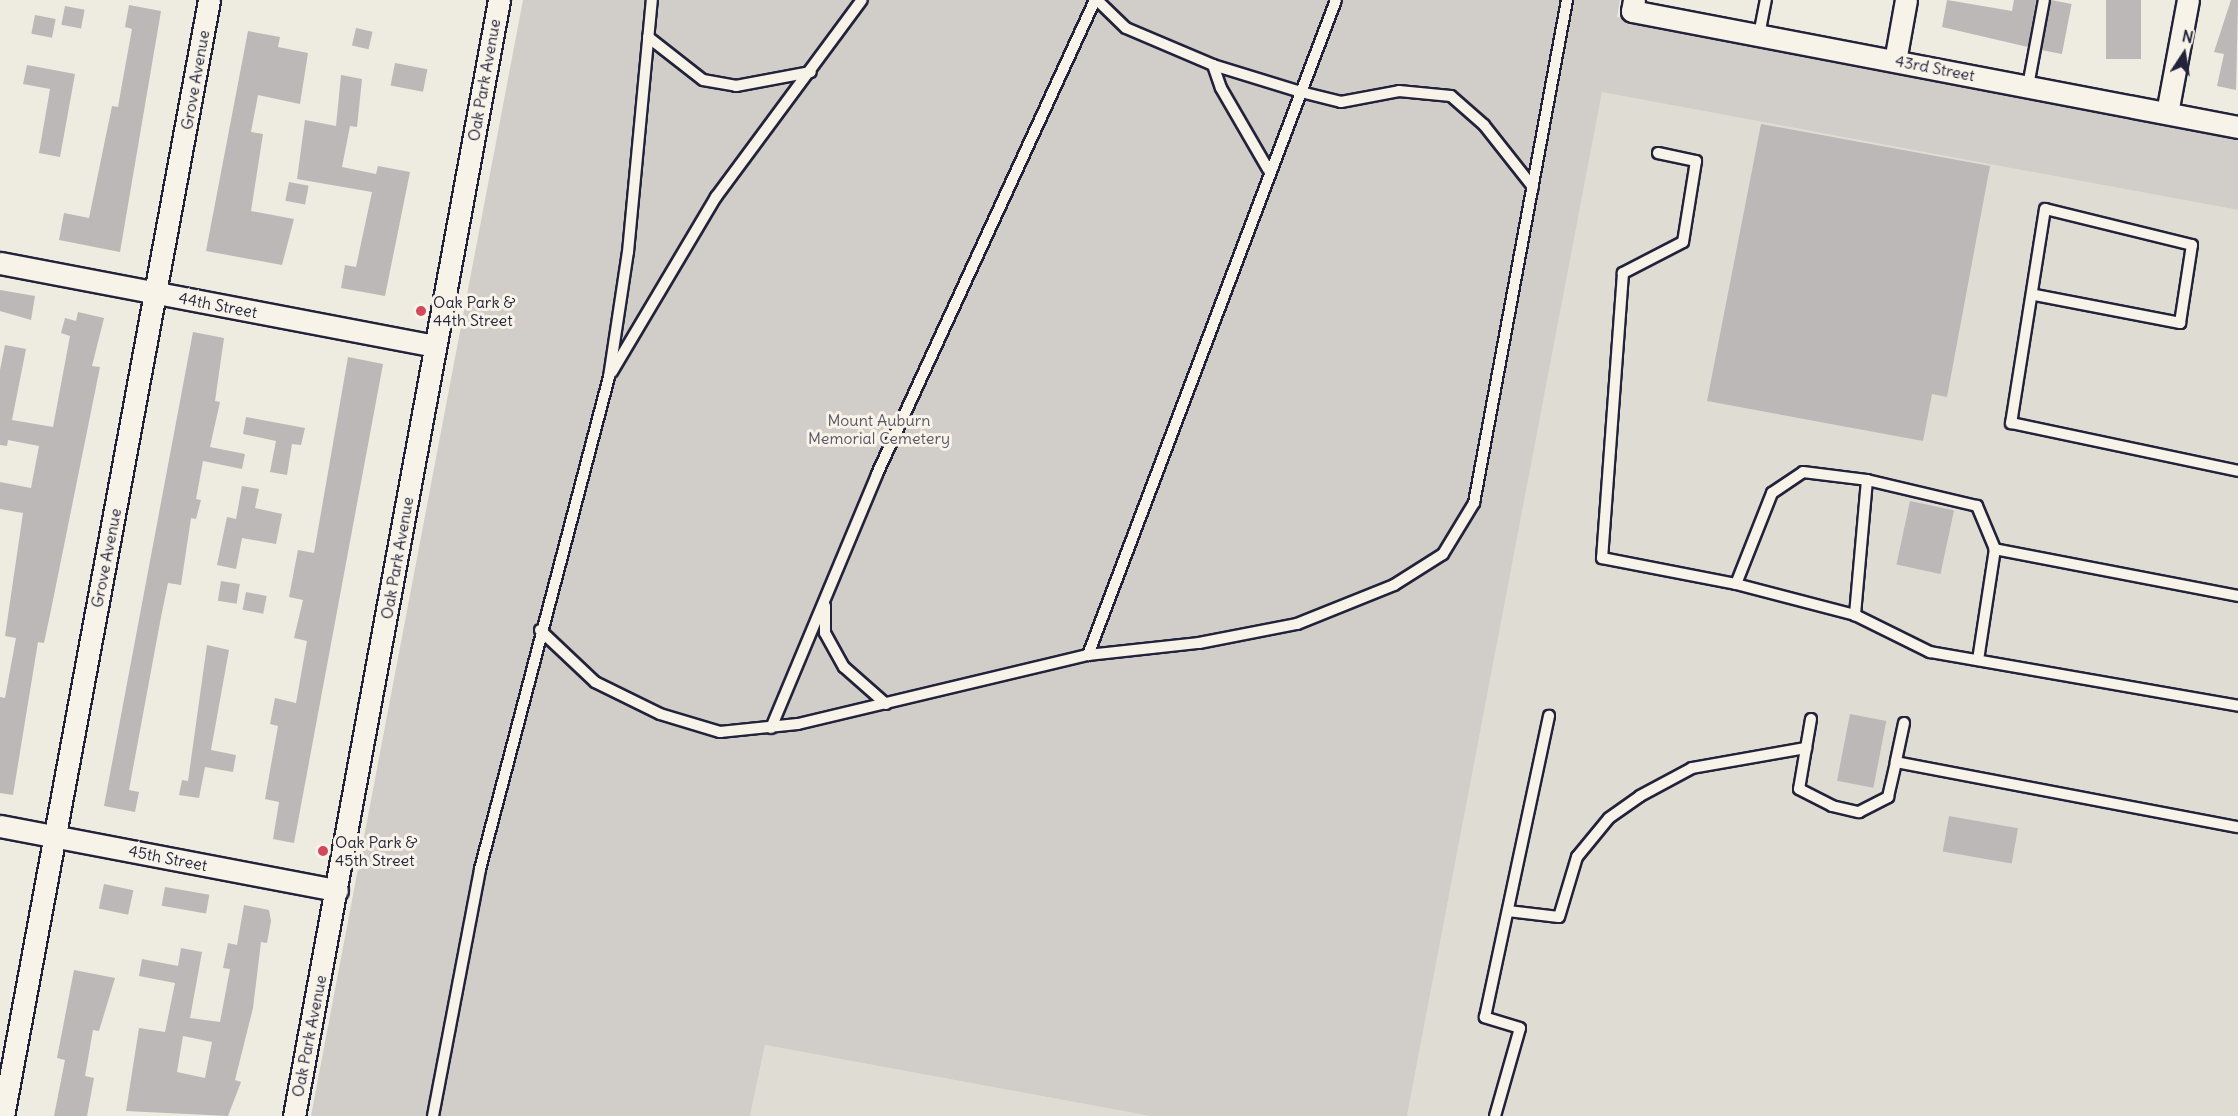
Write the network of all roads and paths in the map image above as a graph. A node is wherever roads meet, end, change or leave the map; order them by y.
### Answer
1 (209, 0) edge
2 (499, 0) edge
3 (652, 0) edge
4 (862, 0) edge
5 (1096, 0) edge
6 (1336, 0) edge
7 (1567, 0) edge
8 (1766, 0) edge
9 (1906, 0) edge
10 (2044, 0) edge
11 (2188, 0) edge
12 (1633, 5) edge
13 (1759, 35) junction
14 (648, 37) junction
15 (1895, 61) junction
16 (1213, 65) junction
17 (811, 72) junction
18 (2028, 86) junction
19 (1301, 92) junction
20 (2167, 113) junction
21 (2238, 127) edge
22 (1658, 153) dead end
23 (1268, 169) junction
24 (1533, 187) junction
25 (0, 263) edge
26 (156, 293) junction
27 (2035, 295) junction
28 (435, 346) junction
29 (609, 377) junction
30 (2238, 471) edge
31 (1867, 480) junction
32 (1995, 549) junction
33 (1736, 584) junction
34 (2238, 596) edge
35 (825, 598) junction
36 (1855, 615) junction
37 (540, 630) junction
38 (1088, 655) junction
39 (1978, 660) junction
40 (886, 704) junction
41 (2238, 706) edge
42 (1549, 716) dead end
43 (1811, 719) dead end
44 (1904, 723) dead end
45 (771, 728) junction
46 (1806, 748) junction
47 (1896, 762) junction
48 (0, 826) edge
49 (2238, 827) edge
50 (54, 836) junction
51 (337, 890) junction
52 (1508, 911) junction
53 (3, 1116) edge
54 (294, 1116) edge
55 (433, 1116) edge
56 (1495, 1116) edge

1 - 26 street, Grove Avenue
2 - 28 street, Oak Park Avenue
3 - 14 lane
4 - 17 lane
5 - 16 lane
5 - 35 lane
6 - 19 lane
7 - 24 lane
8 - 13 lane
9 - 15 street
10 - 18 lane
11 - 20 street
12 - 13 street, 43rd Street
13 - 15 street, 43rd Street
14 - 17 lane
14 - 29 lane
15 - 18 street, 43rd Street
16 - 19 lane
16 - 23 lane
17 - 29 lane
18 - 20 street, 43rd Street
19 - 23 lane
19 - 24 lane
20 - 21 street, 43rd Street
22 - 33 lane
23 - 38 lane
24 - 38 lane
25 - 26 street, 44th Street
26 - 28 street, 44th Street
26 - 50 street, Grove Avenue
27 - 27 lane
27 - 30 lane
28 - 51 street, Oak Park Avenue
29 - 37 lane
31 - 32 lane
31 - 33 lane
31 - 36 lane
32 - 34 lane
32 - 39 lane
33 - 36 lane
35 - 40 lane
35 - 45 lane
36 - 39 lane
37 - 45 lane
37 - 55 lane
38 - 40 lane
39 - 41 lane
40 - 45 lane
42 - 52 lane
43 - 46 lane
44 - 47 lane
46 - 47 lane
46 - 52 lane
47 - 49 lane
48 - 50 street, 45th Street
50 - 51 street, 45th Street
50 - 53 street, Grove Avenue
51 - 54 street, Oak Park Avenue
52 - 56 lane

